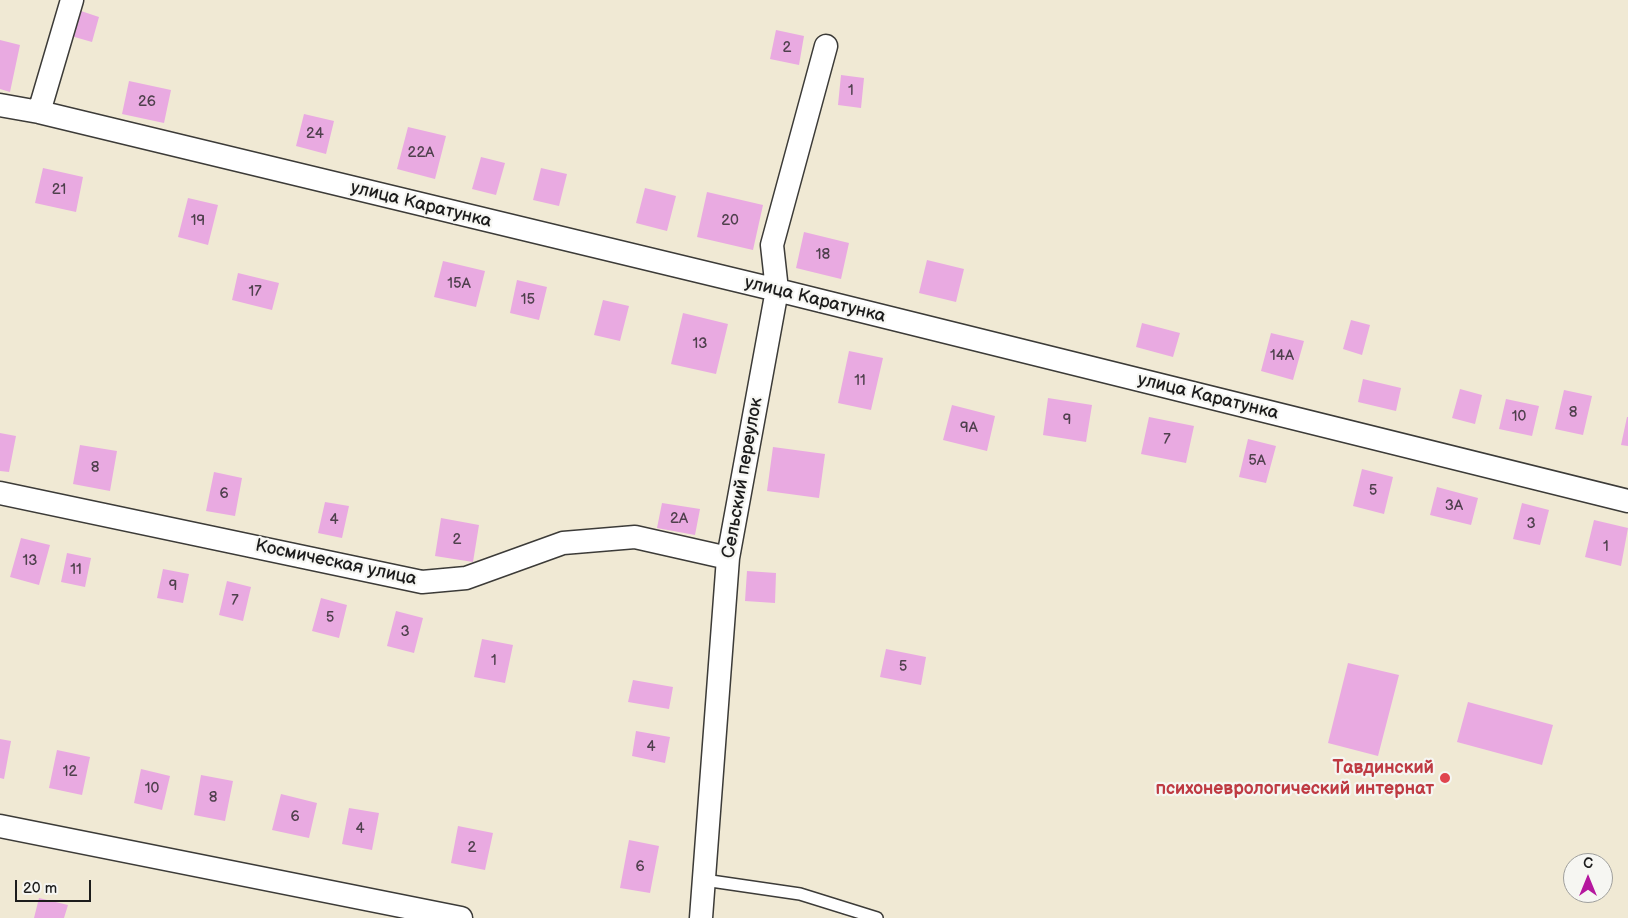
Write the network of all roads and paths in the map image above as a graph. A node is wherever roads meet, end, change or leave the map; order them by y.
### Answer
1 (72, 0) edge
2 (826, 46) dead end
3 (0, 105) edge
4 (39, 112) junction
5 (777, 290) junction
6 (0, 493) edge
7 (1628, 501) edge
8 (728, 558) junction
9 (0, 826) edge
10 (704, 880) junction
11 (461, 918) edge
12 (701, 918) edge
13 (877, 918) edge

1 - 4 street
2 - 5 street, Сельский переулок
3 - 4 street, улица Каратунка
4 - 5 street, улица Каратунка
5 - 7 street, улица Каратунка
5 - 8 street, Сельский переулок
6 - 8 street, Космическая улица
8 - 10 street, Сельский переулок
9 - 11 street
10 - 12 street, Сельский переулок
10 - 13 lane

